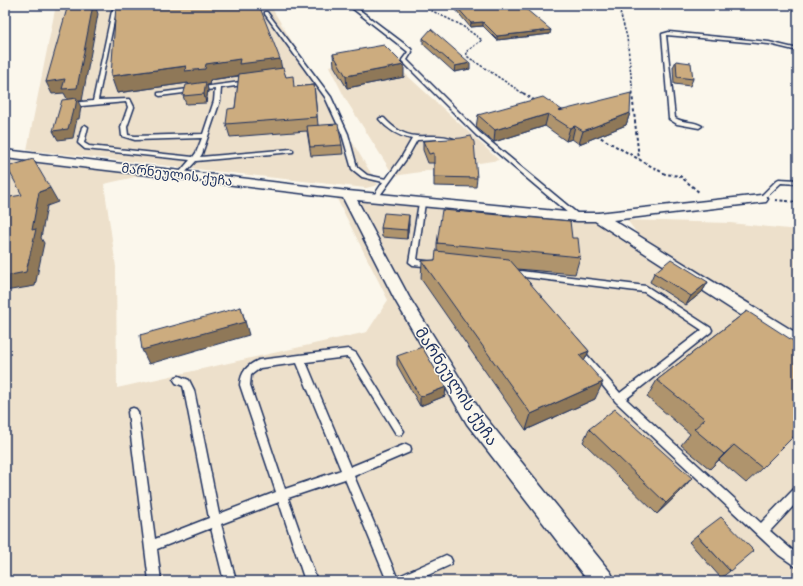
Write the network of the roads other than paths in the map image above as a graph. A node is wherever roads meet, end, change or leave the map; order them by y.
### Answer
1 (119, 5) edge
2 (350, 5) edge
3 (266, 13) dead end
4 (798, 50) edge
5 (255, 82) edge
6 (218, 88) junction
7 (160, 94) dead end
8 (95, 102) junction
9 (63, 106) edge
10 (382, 119) dead end
11 (699, 126) dead end
12 (85, 127) dead end
13 (205, 136) junction
14 (415, 138) junction
15 (461, 144) edge
16 (291, 151) dead end
17 (5, 154) edge
18 (195, 159) junction
19 (181, 174) junction
20 (386, 182) junction
21 (798, 182) edge
22 (348, 195) junction
23 (376, 197) junction
24 (761, 199) joint
25 (422, 203) junction
26 (577, 217) junction
27 (598, 217) junction
28 (444, 265) edge
29 (500, 272) edge
30 (516, 274) junction
31 (525, 286) edge
32 (570, 339) edge
33 (798, 342) edge
34 (300, 359) junction
35 (179, 380) dead end
36 (619, 399) junction
37 (133, 412) dead end
38 (399, 431) dead end
39 (406, 449) dead end
40 (348, 473) junction
41 (798, 493) edge
42 (282, 495) junction
43 (215, 521) junction
44 (762, 531) junction
45 (151, 546) junction
46 (446, 561) dead end
47 (798, 562) edge
48 (155, 581) edge
49 (230, 581) edge
50 (311, 581) edge
51 (393, 581) edge
52 (401, 581) edge
53 (603, 581) edge

1 - 8 lane
2 - 26 lane
3 - 20 lane
4 - 11 lane
5 - 6 lane
6 - 7 lane
6 - 13 lane
8 - 9 lane
8 - 13 lane
10 - 14 lane
12 - 18 lane
13 - 18 lane
14 - 15 lane
14 - 20 lane
16 - 18 lane
17 - 19 street, მარნეულის ქუჩა
18 - 19 lane
19 - 22 street, მარნეულის ქუჩა
20 - 23 lane
21 - 24 lane
22 - 23 street, მარნეულის ქუჩა
22 - 53 street, მარნეულის ქუჩა
23 - 25 street, მარნეულის ქუჩა
24 - 27 street, მარნეულის ქუჩა
25 - 26 street, მარნეულის ქუჩა
25 - 28 lane
26 - 27 street, მარნეულის ქუჩა
27 - 33 street
29 - 30 lane
30 - 31 lane
30 - 36 lane
32 - 36 lane
34 - 38 lane
34 - 40 lane
34 - 42 lane
35 - 43 lane
36 - 44 lane
37 - 45 lane
39 - 40 lane
40 - 42 lane
40 - 51 lane
41 - 44 lane
42 - 43 lane
42 - 50 lane
43 - 45 lane
43 - 49 lane
44 - 47 lane
45 - 48 lane
46 - 52 lane

